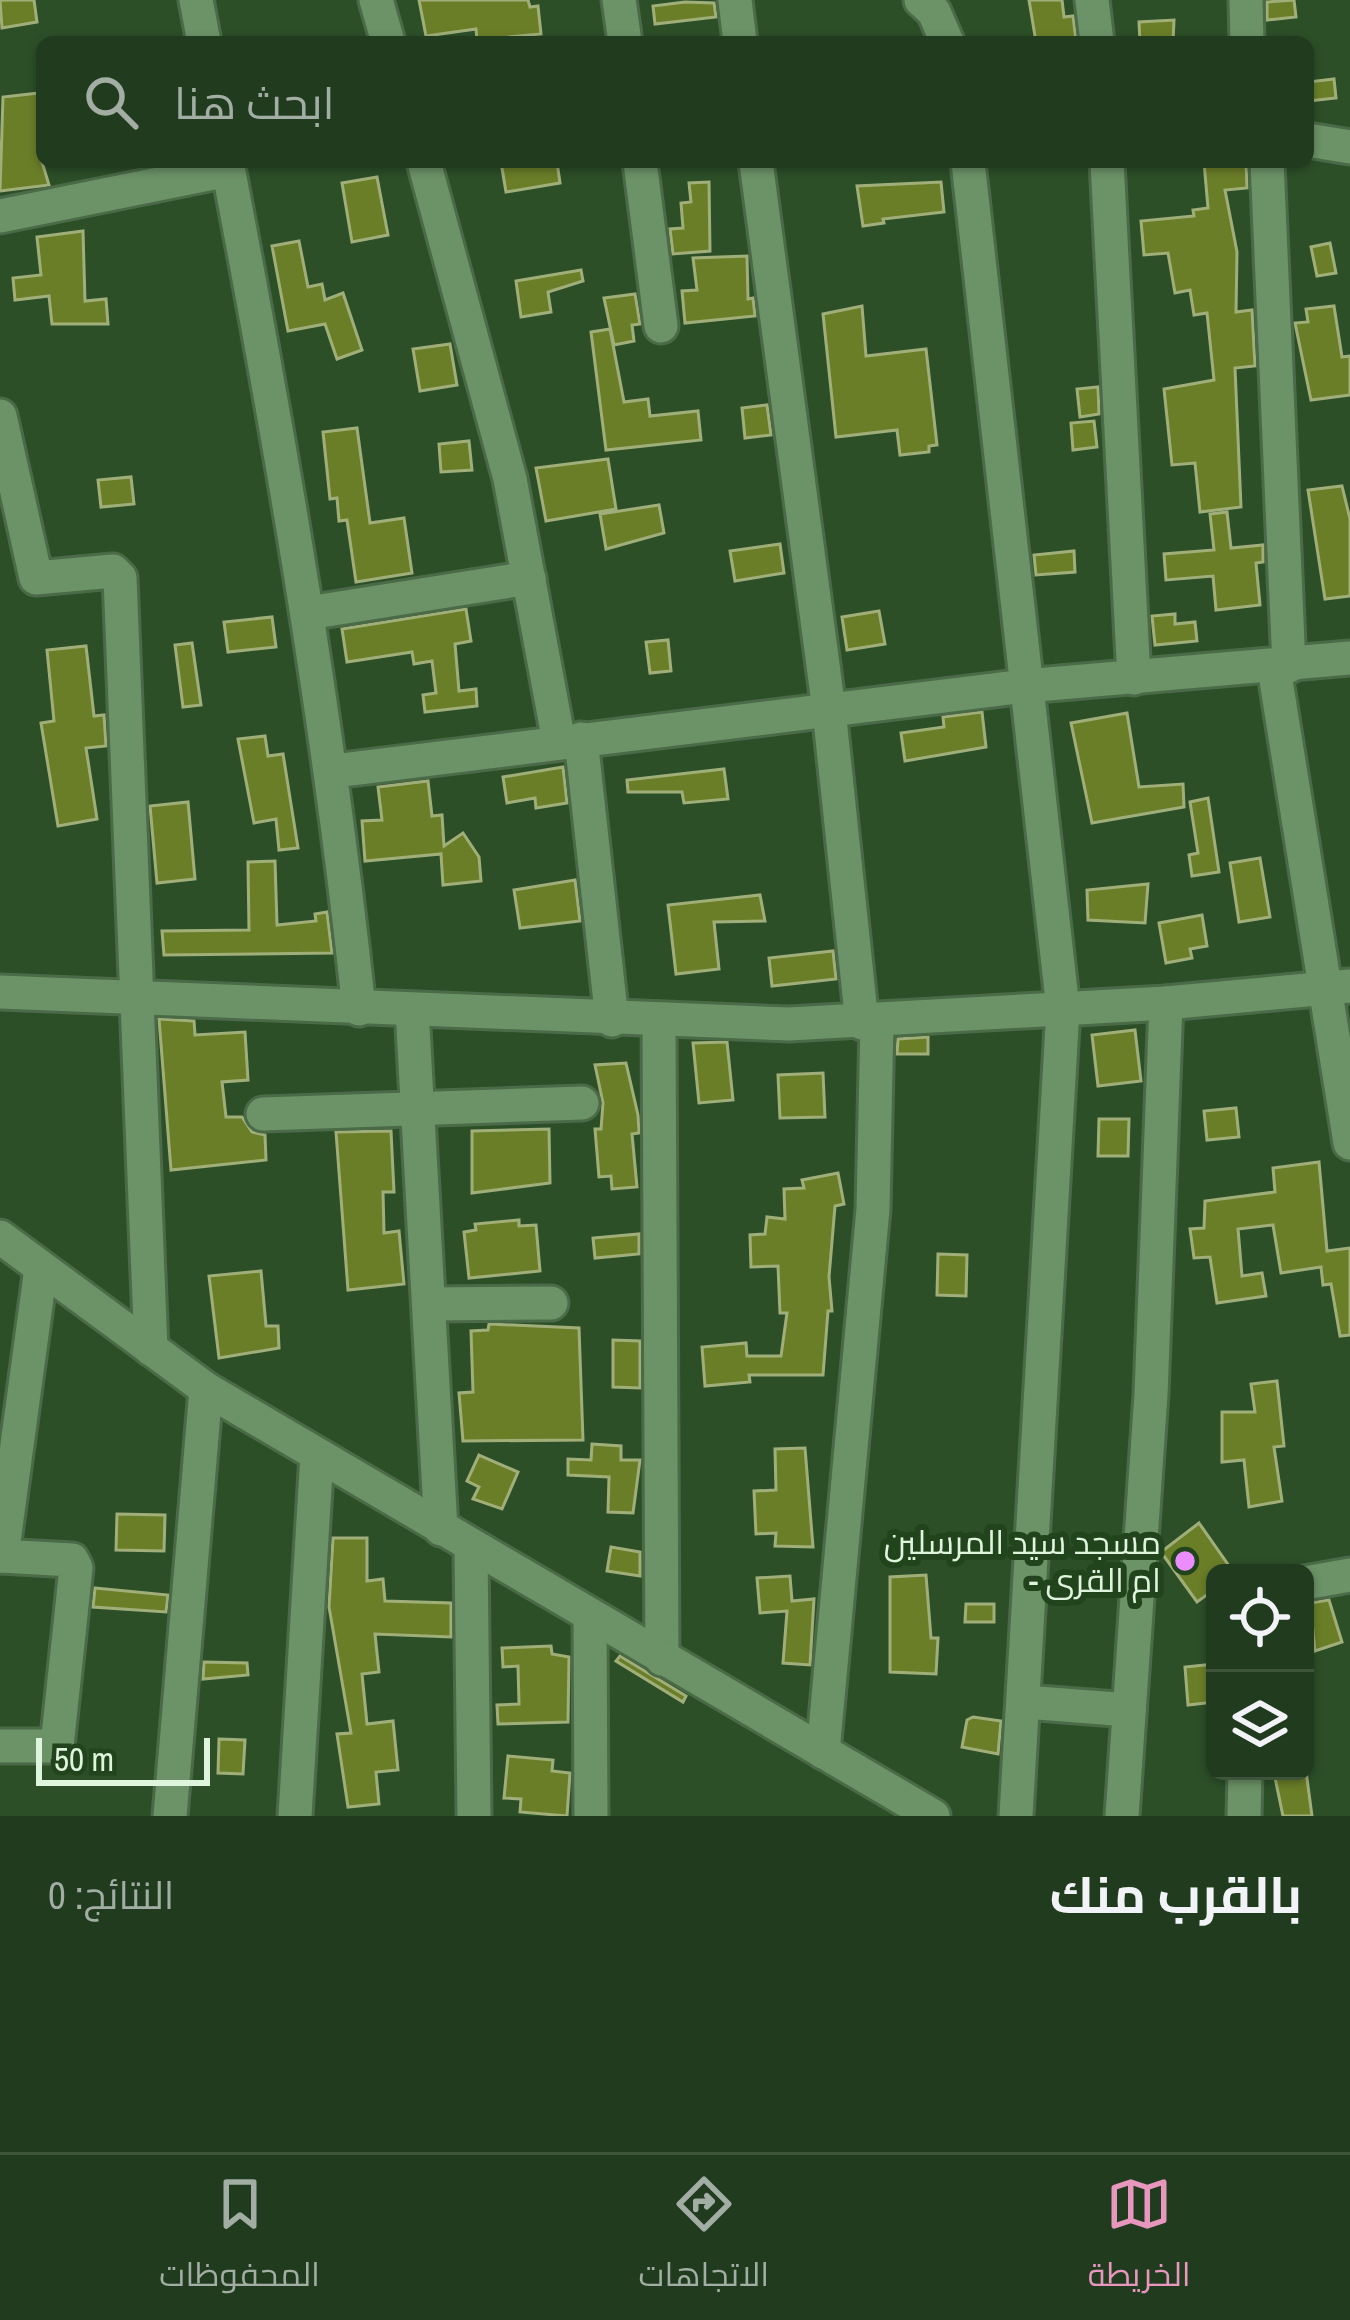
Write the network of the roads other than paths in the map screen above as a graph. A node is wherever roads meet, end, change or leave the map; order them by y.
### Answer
1 (196, 0) edge
2 (376, 0) edge
3 (619, 0) edge
4 (735, 0) edge
5 (921, 0) edge
6 (1092, 0) edge
7 (1246, 0) edge
8 (203, 36) edge
9 (386, 36) edge
10 (624, 36) edge
11 (739, 36) edge
12 (944, 36) edge
13 (1096, 36) edge
14 (1247, 36) edge
15 (1314, 141) edge
16 (1350, 147) edge
17 (219, 168) edge
18 (228, 168) edge
19 (426, 168) edge
20 (641, 168) edge
21 (757, 168) edge
22 (969, 168) edge
23 (1108, 168) edge
24 (1267, 168) edge
25 (0, 216) edge
26 (661, 326) dead end
27 (0, 416) edge
28 (529, 578) junction
29 (308, 613) junction
30 (1350, 658) edge
31 (1282, 667) junction
32 (1134, 678) junction
33 (1025, 686) junction
34 (829, 710) junction
35 (570, 740) junction
36 (334, 771) junction
37 (1337, 987) edge
38 (0, 992) edge
39 (135, 994) junction
40 (1166, 1003) junction
41 (359, 1009) junction
42 (1064, 1009) junction
43 (412, 1010) junction
44 (612, 1020) junction
45 (659, 1022) junction
46 (870, 1023) junction
47 (582, 1103) dead end
48 (418, 1107) junction
49 (263, 1114) dead end
50 (1350, 1143) edge
51 (0, 1237) edge
52 (41, 1268) junction
53 (551, 1303) dead end
54 (429, 1304) junction
55 (151, 1349) junction
56 (206, 1389) junction
57 (317, 1455) junction
58 (441, 1529) junction
59 (471, 1549) junction
60 (1, 1556) edge
61 (1350, 1575) edge
62 (1314, 1581) edge
63 (590, 1617) junction
64 (662, 1659) junction
65 (1024, 1702) junction
66 (1129, 1710) junction
67 (0, 1746) edge
68 (823, 1752) junction
69 (1245, 1780) edge
70 (891, 1804) edge
71 (170, 1816) edge
72 (295, 1816) edge
73 (474, 1816) edge
74 (592, 1816) edge
75 (933, 1816) edge
76 (1016, 1816) edge
77 (1122, 1816) edge
78 (1244, 1816) edge

1 - 8 street
2 - 9 street
3 - 10 street
4 - 11 street
5 - 12 street
6 - 13 street
7 - 14 street
15 - 16 street
17 - 25 street
18 - 29 street
19 - 28 street
20 - 26 street
21 - 34 street
22 - 33 street
23 - 32 street
24 - 31 street
27 - 39 street
28 - 29 street
28 - 35 street
29 - 36 street
30 - 31 street
31 - 32 street
31 - 37 street
32 - 33 street
33 - 34 street
33 - 42 street
34 - 35 street
34 - 46 street
35 - 36 street
35 - 44 street
36 - 41 street
37 - 40 street
37 - 50 street
38 - 39 street
39 - 41 street
39 - 55 street
40 - 42 street
40 - 66 street
41 - 43 street
42 - 46 street
42 - 65 street
43 - 44 street
43 - 48 street
44 - 45 street
45 - 46 street
45 - 64 street
46 - 68 street
47 - 48 street
48 - 49 street
48 - 54 street
51 - 52 street
52 - 55 street
52 - 60 street
53 - 54 street
54 - 58 street
55 - 56 street
56 - 57 street
56 - 71 street
57 - 58 street
57 - 72 street
58 - 59 street
59 - 63 street
59 - 73 street
60 - 67 street
61 - 62 street
63 - 64 street
63 - 74 street
64 - 68 street
65 - 66 street
65 - 76 street
66 - 77 street
68 - 70 street
69 - 78 street
70 - 75 street

